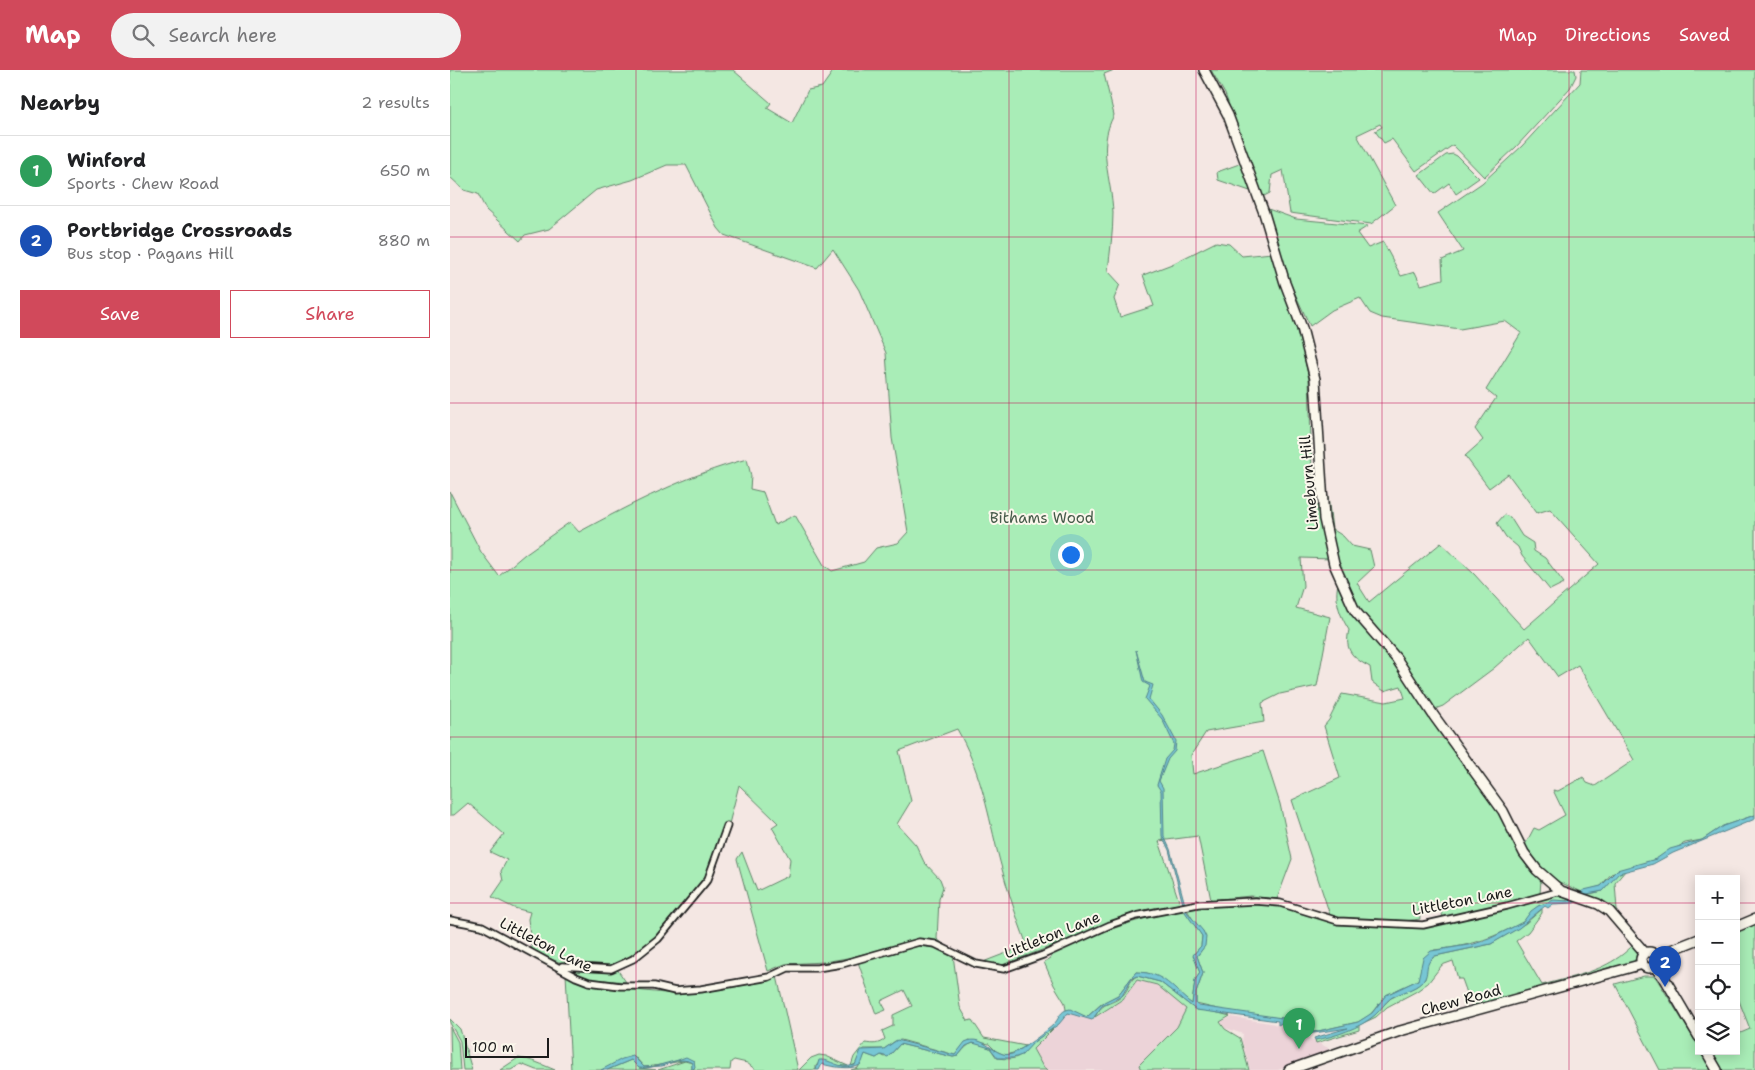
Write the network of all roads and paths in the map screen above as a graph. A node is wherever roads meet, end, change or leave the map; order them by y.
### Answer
1 (1204, 70) edge
2 (727, 826) dead end
3 (1565, 893) junction
4 (1755, 919) edge
5 (450, 920) edge
6 (1740, 925) edge
7 (1695, 941) edge
8 (1645, 953) junction
9 (1656, 956) junction
10 (1642, 964) junction
11 (560, 966) junction
12 (1654, 966) junction
13 (1695, 1030) edge
14 (1708, 1055) edge
15 (1288, 1070) edge
16 (1717, 1070) edge

1 - 3 street, Limeburn Hill
2 - 11 street
3 - 8 street, Limeburn Hill
3 - 11 street, Littleton Lane
4 - 6 street
5 - 11 street, Littleton Lane
7 - 9 street
8 - 9 street
8 - 10 street
9 - 12 street
10 - 12 street
10 - 15 street, Chew Road
12 - 13 street
14 - 16 street

